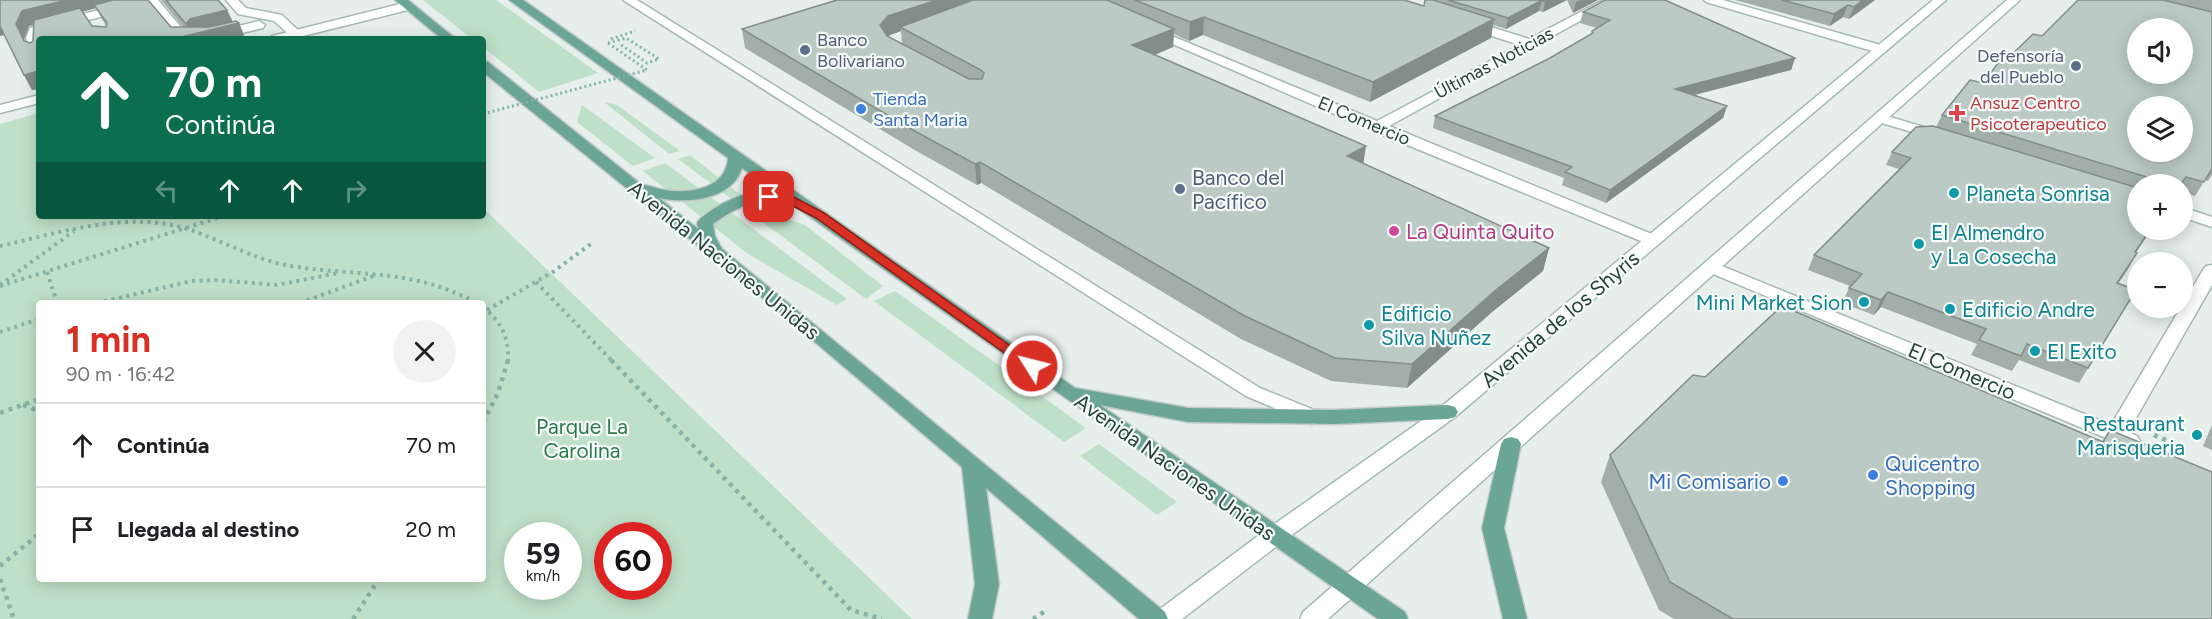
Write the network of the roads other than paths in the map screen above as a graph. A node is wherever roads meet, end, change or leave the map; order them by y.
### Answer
1 (152, 0) edge
2 (231, 0) edge
3 (515, 0) edge
4 (629, 0) edge
5 (1612, 0) edge
6 (1710, 0) edge
7 (1940, 0) edge
8 (2014, 0) edge
9 (405, 3) edge
10 (90, 15) junction
11 (1460, 21) edge
12 (259, 25) dead end
13 (1139, 27) edge
14 (102, 31) edge
15 (296, 34) junction
16 (182, 36) edge
17 (213, 36) edge
18 (288, 36) edge
19 (446, 36) edge
20 (1531, 44) junction
21 (36, 46) edge
22 (1880, 49) junction
23 (486, 67) edge
24 (36, 100) edge
25 (0, 109) edge
26 (1880, 118) junction
27 (1376, 127) junction
28 (1950, 139) edge
29 (736, 157) junction
30 (615, 171) junction
31 (820, 216) junction
32 (2193, 216) edge
33 (2212, 222) edge
34 (1653, 242) junction
35 (715, 250) junction
36 (1712, 267) junction
37 (2212, 270) edge
38 (1069, 393) junction
39 (1448, 412) junction
40 (1312, 417) junction
41 (2116, 435) junction
42 (2150, 441) road end
43 (1511, 444) junction
44 (972, 466) junction
45 (1274, 536) junction
46 (1349, 586) junction
47 (980, 619) edge
48 (1156, 619) edge
49 (1165, 619) edge
50 (1312, 619) edge
51 (1396, 619) edge
52 (1515, 619) edge

1 - 10 main road
1 - 16 main road
2 - 15 main road
3 - 29 main road, Avenida Naciones Unidas
4 - 40 main road
5 - 20 main road, Últimas Noticias
6 - 22 main road
7 - 22 main road, Avenida de los Shyris
8 - 26 main road
9 - 15 main road
9 - 19 main road
10 - 14 main road
10 - 21 main road
11 - 20 main road
12 - 17 main road
13 - 27 main road, El Comercio
15 - 18 main road
20 - 27 main road, Últimas Noticias
22 - 34 main road, Avenida de los Shyris
23 - 30 main road, Avenida Naciones Unidas
24 - 25 main road
26 - 28 main road
26 - 36 main road
27 - 34 main road, El Comercio
29 - 30 main road
29 - 31 main road, Avenida Naciones Unidas
30 - 35 main road, Avenida Naciones Unidas
31 - 35 main road
31 - 38 main road, Avenida Naciones Unidas
32 - 33 main road
34 - 39 main road, Avenida de los Shyris
35 - 44 main road, Avenida Naciones Unidas
36 - 41 main road, El Comercio
36 - 43 main road
37 - 41 main road
38 - 40 main road
38 - 45 main road, Avenida Naciones Unidas
39 - 40 main road
39 - 45 main road, Avenida de los Shyris
41 - 42 main road, El Comercio
43 - 46 main road
43 - 52 main road
44 - 47 main road
44 - 48 main road, Avenida Naciones Unidas
45 - 46 main road, Avenida Naciones Unidas
45 - 49 main road, Avenida de los Shyris
46 - 50 main road
46 - 51 main road, Avenida Naciones Unidas

